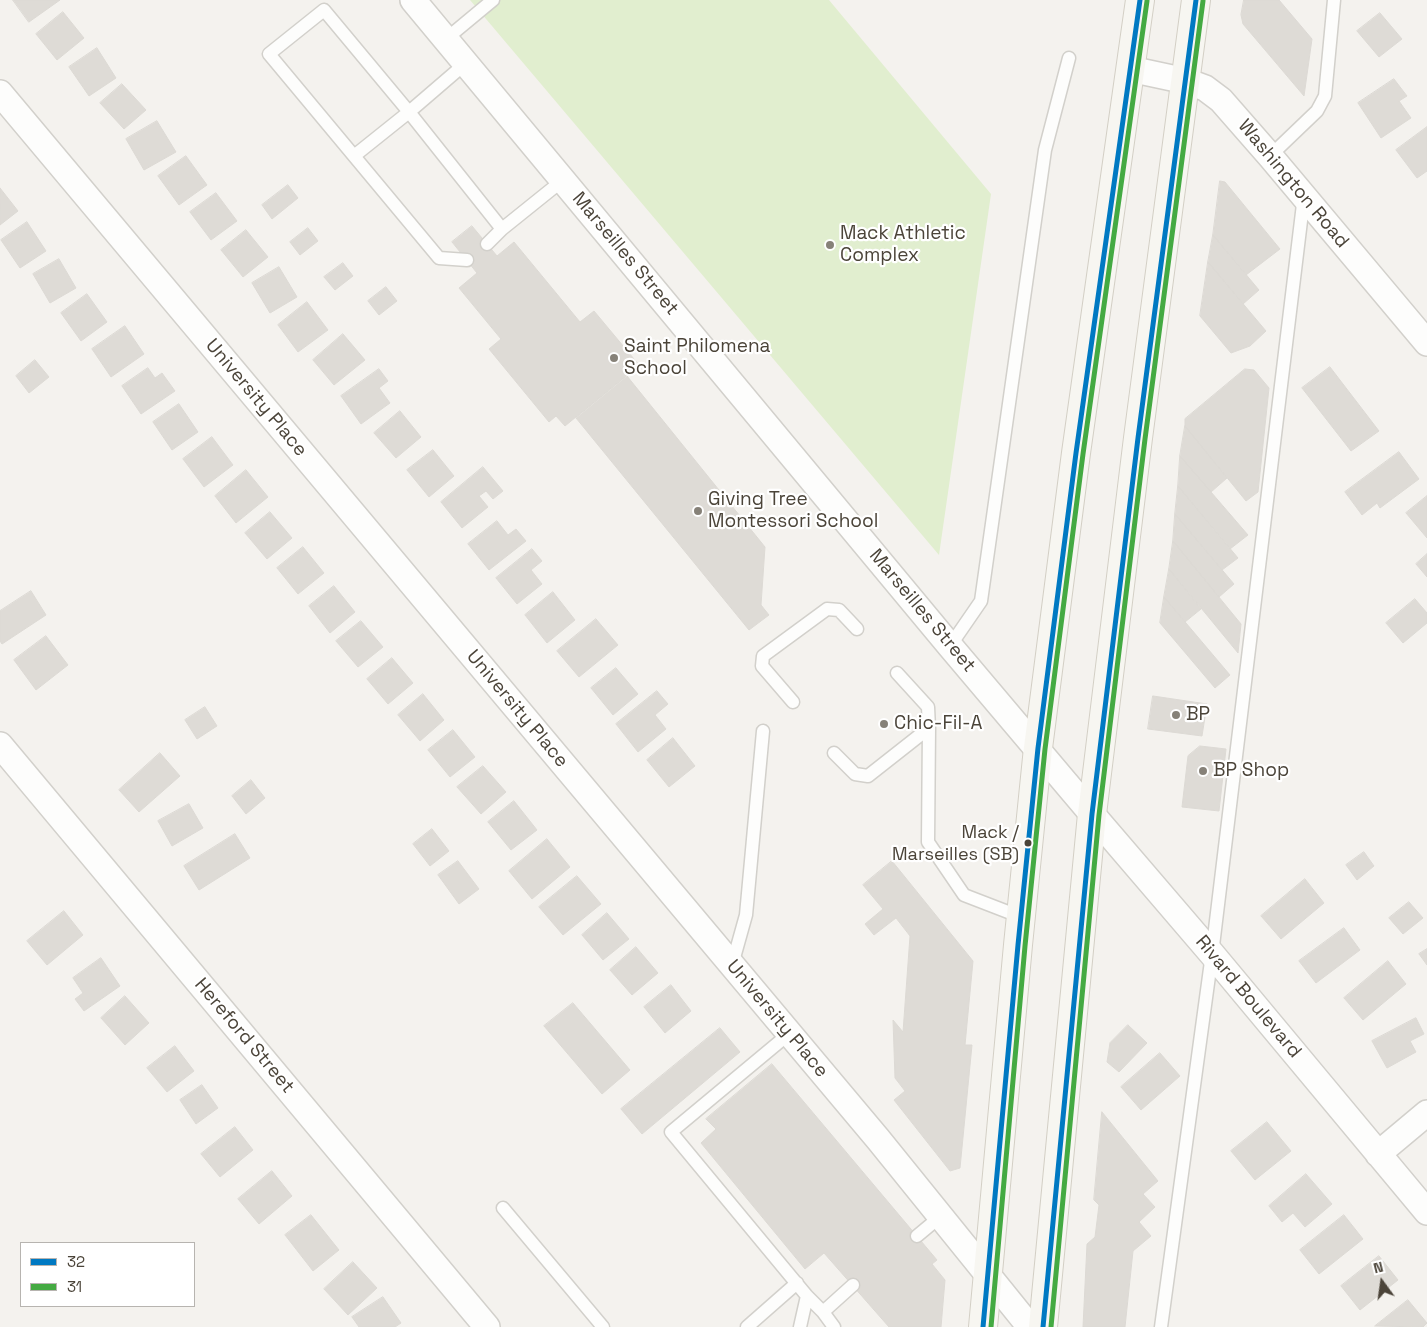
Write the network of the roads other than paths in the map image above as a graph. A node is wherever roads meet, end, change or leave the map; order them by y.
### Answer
1 (413, 0) edge
2 (493, 0) edge
3 (1140, 0) edge
4 (1196, 0) edge
5 (1334, 0) edge
6 (446, 39) junction
7 (1069, 58) dead end
8 (466, 63) junction
9 (1130, 69) junction
10 (1186, 81) junction
11 (0, 93) edge
12 (409, 112) junction
13 (354, 156) junction
14 (1270, 156) junction
15 (563, 180) junction
16 (1304, 196) junction
17 (502, 229) junction
18 (487, 244) dead end
19 (467, 260) dead end
20 (1427, 343) edge
21 (858, 629) dead end
22 (950, 646) junction
23 (897, 673) dead end
24 (793, 702) dead end
25 (929, 728) junction
26 (763, 731) dead end
27 (0, 746) edge
28 (1038, 748) junction
29 (834, 752) dead end
30 (1067, 784) joint
31 (1092, 814) junction
32 (1021, 917) junction
33 (1212, 954) junction
34 (732, 965) junction
35 (790, 1033) junction
36 (1427, 1113) edge
37 (1378, 1154) junction
38 (503, 1208) dead end
39 (1427, 1212) edge
40 (941, 1216) junction
41 (917, 1236) dead end
42 (988, 1274) junction
43 (797, 1283) junction
44 (853, 1285) dead end
45 (807, 1296) junction
46 (822, 1312) junction
47 (487, 1327) edge
48 (603, 1327) edge
49 (747, 1327) edge
50 (800, 1327) edge
51 (834, 1327) edge
52 (983, 1327) edge
53 (1030, 1327) edge
54 (1043, 1327) edge
55 (1161, 1327) edge

1 - 6 street, Marseilles Street
2 - 6 lane
3 - 9 main road
4 - 10 main road
5 - 14 lane
6 - 8 street, Marseilles Street
7 - 22 lane
8 - 12 lane
8 - 15 street, Marseilles Street
9 - 10 street, Washington Road
9 - 28 main road
10 - 14 street, Washington Road
10 - 31 main road
11 - 34 street, University Place
12 - 13 lane
12 - 13 lane
12 - 17 lane
13 - 19 lane
14 - 16 street, Washington Road
15 - 17 lane
15 - 22 street, Marseilles Street
16 - 20 street, Washington Road
16 - 33 lane
17 - 18 lane
21 - 24 lane
22 - 28 street, Marseilles Street
23 - 25 lane
25 - 29 lane
25 - 32 lane
26 - 34 lane
27 - 47 street, Hereford Street
28 - 30 street, Marseilles Street
28 - 32 main road
30 - 31 street, Rivard Boulevard
31 - 33 street, Rivard Boulevard
31 - 54 main road
32 - 42 main road
33 - 37 street, Rivard Boulevard
33 - 55 lane
34 - 35 street, University Place
35 - 40 street, University Place
35 - 43 lane
36 - 37 street
37 - 39 street, Rivard Boulevard
38 - 48 lane
40 - 41 lane
40 - 42 street, University Place
42 - 52 main road
42 - 53 street, University Place
43 - 45 lane
43 - 49 lane
44 - 46 lane
45 - 46 lane
45 - 50 lane
46 - 51 lane

